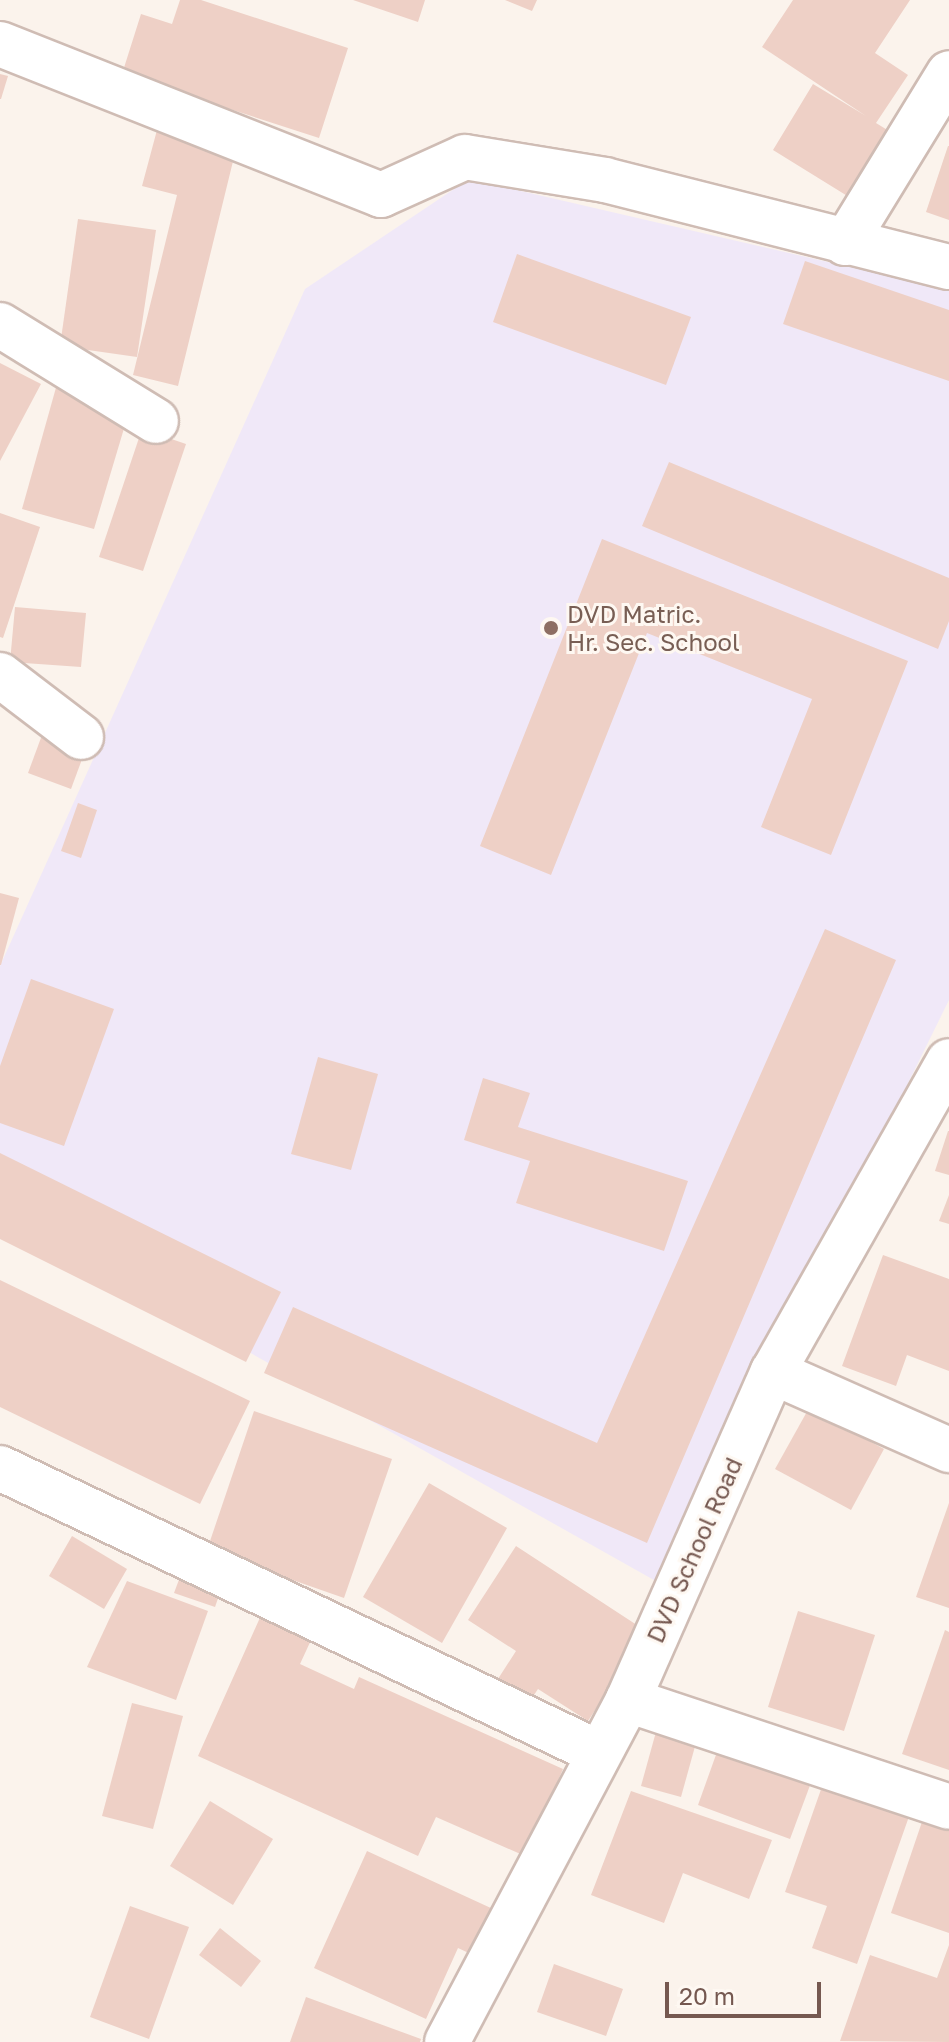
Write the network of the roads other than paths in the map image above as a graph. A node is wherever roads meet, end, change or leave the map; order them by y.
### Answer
1 (0, 44) edge
2 (949, 73) edge
3 (845, 243) junction
4 (949, 267) edge
5 (0, 325) edge
6 (156, 421) dead end
7 (0, 675) edge
8 (81, 737) dead end
9 (949, 1061) edge
10 (773, 1372) junction
11 (949, 1450) edge
12 (0, 1468) edge
13 (628, 1700) junction
14 (597, 1752) junction
15 (949, 1807) edge
16 (447, 2042) edge

1 - 3 street
2 - 3 street
3 - 4 street
5 - 6 street
7 - 8 street
9 - 10 street, DVD School Road
10 - 11 street
10 - 13 street, DVD School Road
12 - 14 street
13 - 14 street, DVD School Road
13 - 15 street
14 - 16 street, DVD School Road

